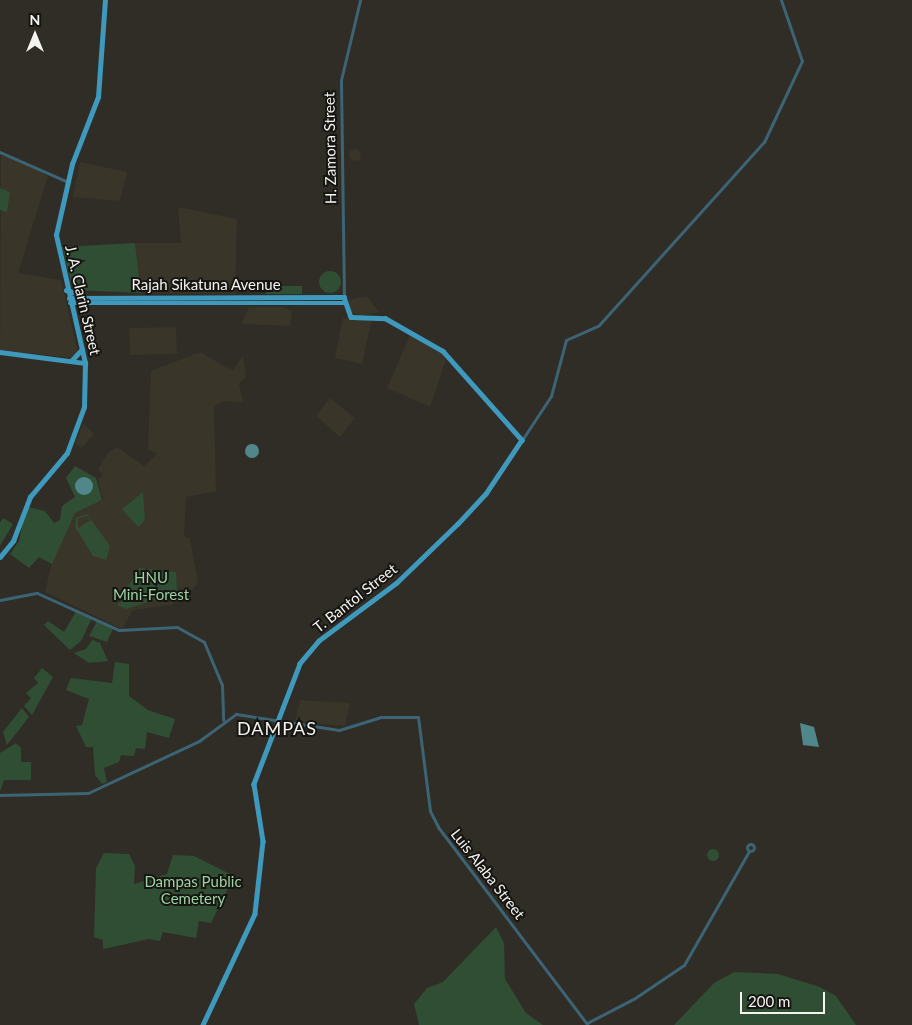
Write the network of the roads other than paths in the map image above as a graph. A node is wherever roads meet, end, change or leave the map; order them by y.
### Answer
1 (105, 0) edge
2 (360, 0) edge
3 (781, 0) edge
4 (0, 152) edge
5 (68, 182) junction
6 (66, 290) junction
7 (89, 298) junction
8 (69, 300) junction
9 (139, 300) junction
10 (344, 300) junction
11 (82, 349) junction
12 (0, 352) edge
13 (71, 361) junction
14 (85, 363) junction
15 (522, 440) junction
16 (0, 557) edge
17 (0, 600) edge
18 (278, 719) junction
19 (223, 721) junction
20 (0, 795) edge
21 (750, 851) dead end
22 (588, 1024) edge
23 (203, 1025) edge

1 - 5 main road, J. A. Clarin Street
2 - 10 street, H. Zamora Street
3 - 15 street
4 - 5 street
5 - 6 main road, J. A. Clarin Street
6 - 7 main road
6 - 8 main road, J. A. Clarin Street
7 - 8 main road, Rajah Sikatuna Avenue
7 - 9 main road, Rajah Sikatuna Avenue
8 - 9 main road
8 - 11 main road, J. A. Clarin Street
9 - 10 main road, Rajah Sikatuna Avenue
10 - 15 main road
11 - 13 main road
11 - 14 main road, J. A. Clarin Street
12 - 13 main road
13 - 14 main road
14 - 16 main road, J. A. Clarin Street
15 - 18 main road, T. Bantol Street
17 - 19 street
18 - 19 street
18 - 22 street, Luis Alaba Street
18 - 23 main road, T. Bantol Street
19 - 20 street
21 - 22 street

